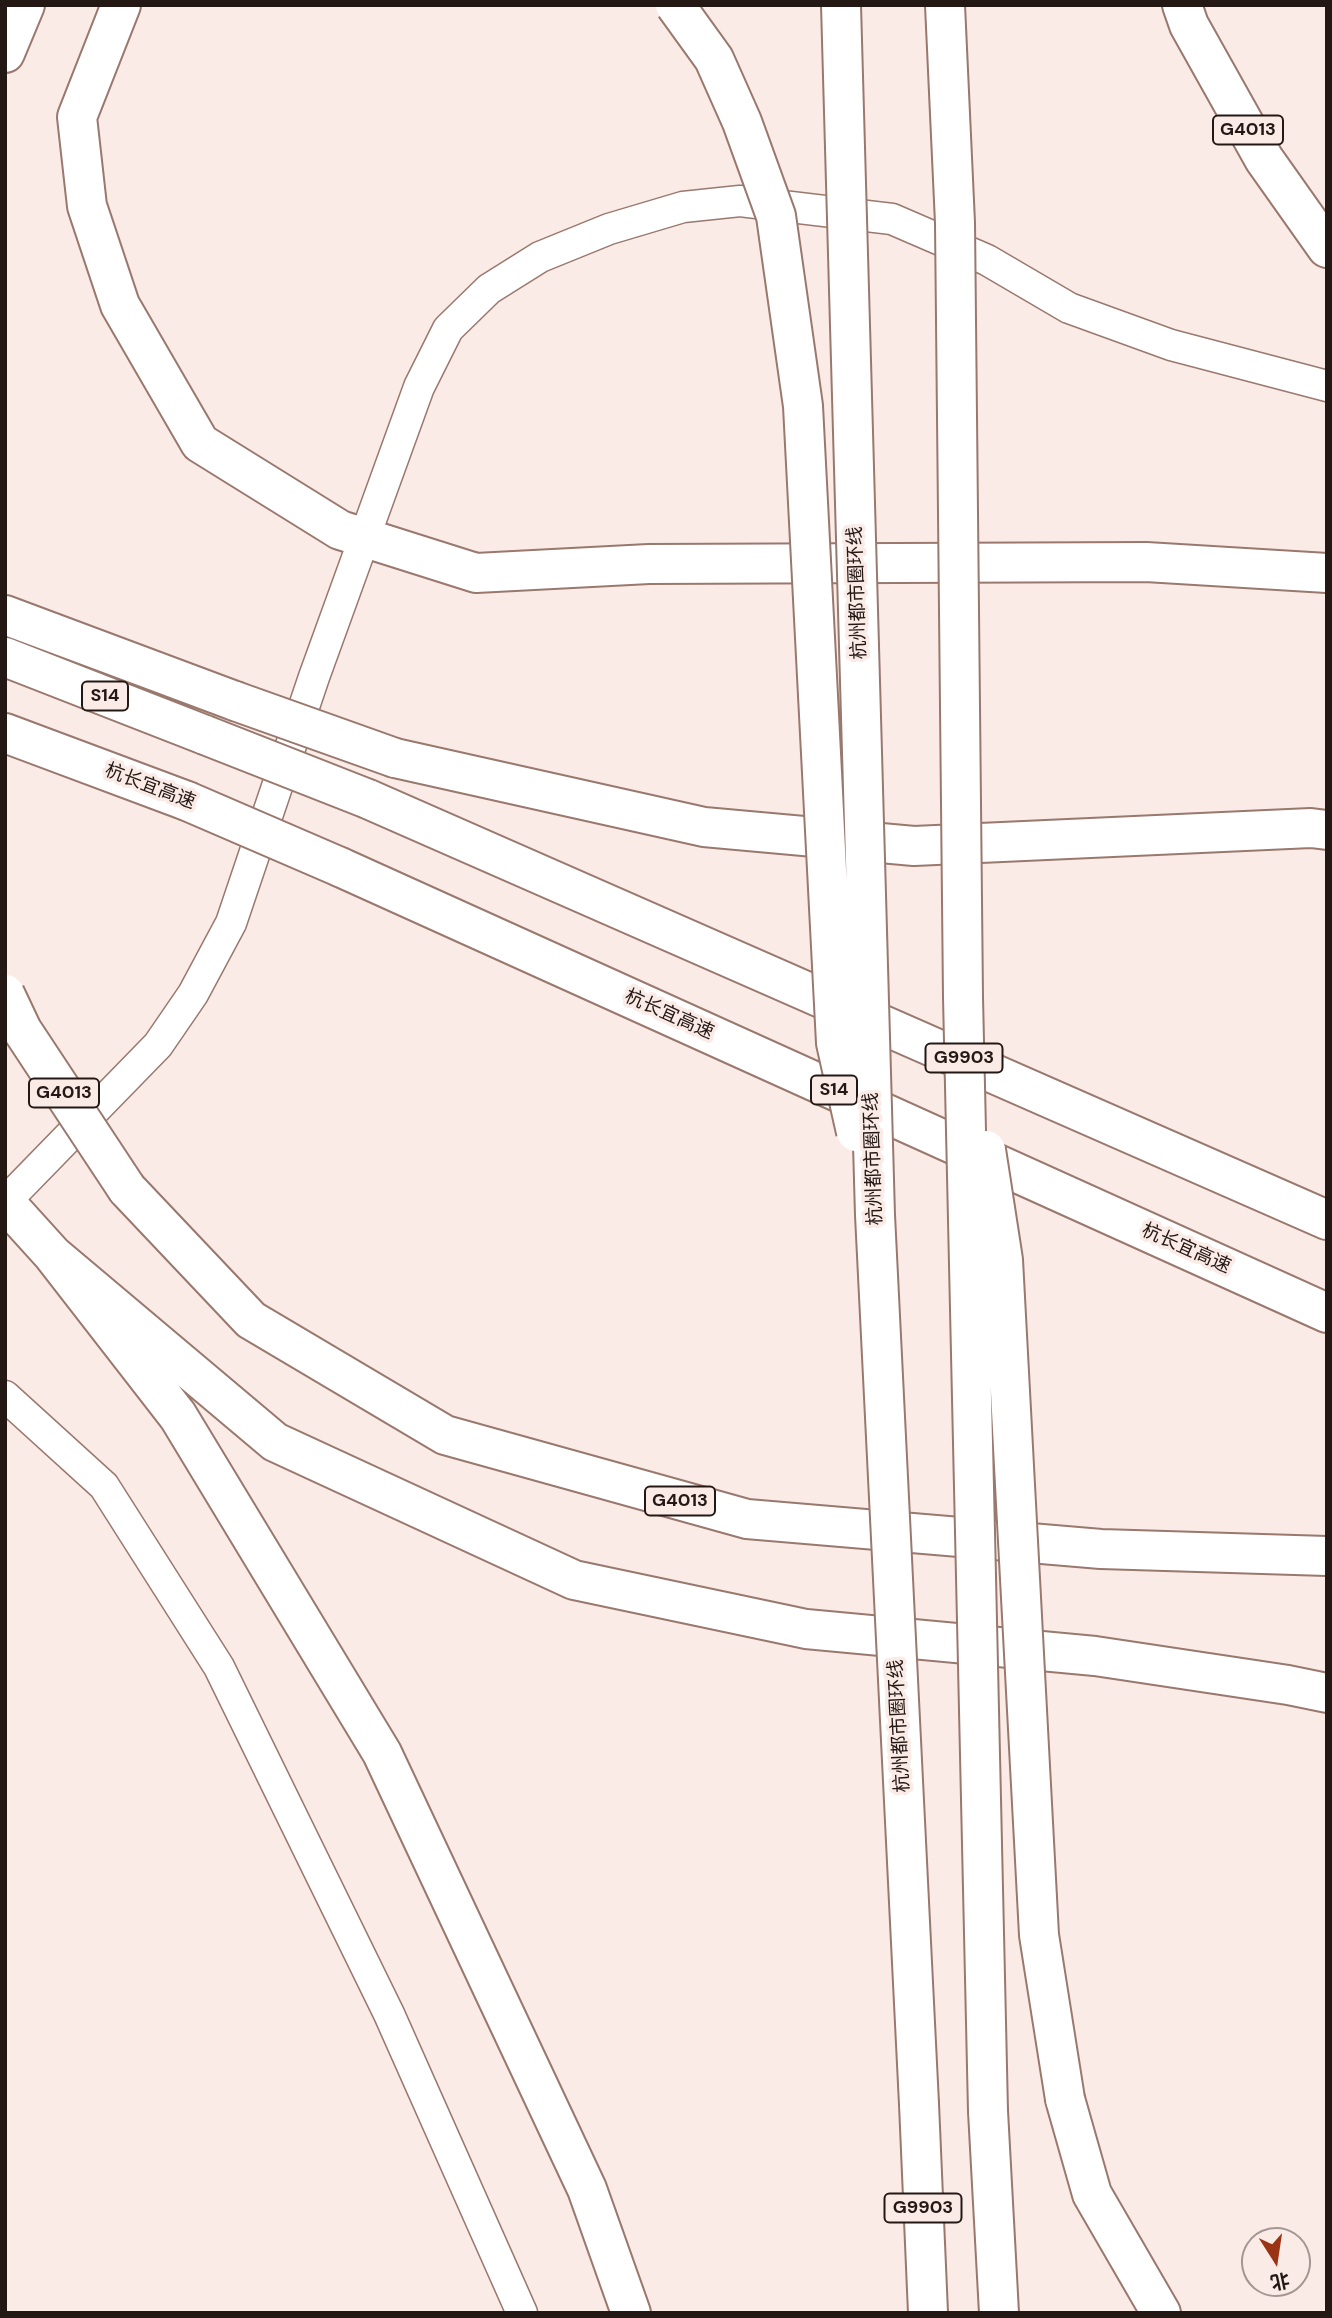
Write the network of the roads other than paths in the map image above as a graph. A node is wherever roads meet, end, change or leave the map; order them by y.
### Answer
1 (25, 5) edge
2 (121, 5) edge
3 (675, 5) edge
4 (841, 5) edge
5 (945, 5) edge
6 (1182, 5) edge
7 (5, 52) edge
8 (1327, 248) edge
9 (1327, 386) edge
10 (1327, 573) edge
11 (5, 615) edge
12 (5, 657) edge
13 (5, 733) edge
14 (1327, 830) edge
15 (5, 994) edge
16 (963, 997) junction
17 (5, 1202) edge
18 (875, 1215) junction
19 (1327, 1220) edge
20 (53, 1255) junction
21 (1327, 1313) edge
22 (5, 1396) edge
23 (1327, 1556) edge
24 (1327, 1693) edge
25 (522, 2313) edge
26 (631, 2313) edge
27 (928, 2313) edge
28 (999, 2313) edge
29 (1161, 2313) edge

1 - 7 highway
2 - 10 highway
3 - 18 highway, bridge
4 - 18 highway, 杭州都市圈环线 / G9903, bridge
5 - 16 highway, G9903, bridge
6 - 8 highway, G4013
9 - 17 street
11 - 14 highway, bridge
12 - 19 highway, S14, bridge
13 - 21 highway, 杭长宜高速 / S14, bridge
15 - 23 highway, G4013, bridge
16 - 28 highway, G9903, bridge
16 - 29 highway, bridge
17 - 20 highway
18 - 27 highway, 杭州都市圈环线 / G9903, bridge
20 - 24 highway
20 - 26 highway
22 - 25 street

